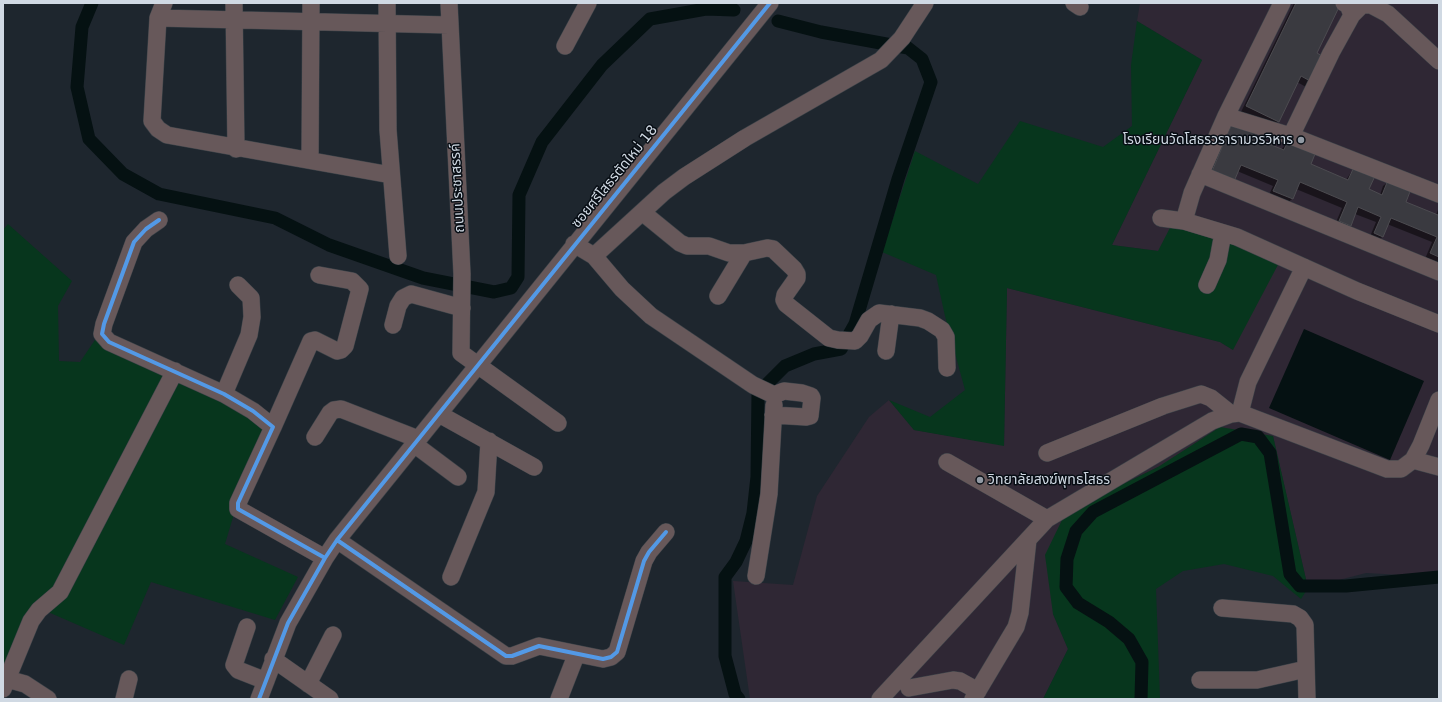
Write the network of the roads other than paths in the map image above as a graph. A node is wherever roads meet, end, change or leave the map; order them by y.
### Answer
1 (312, 3) edge
2 (387, 3) edge
3 (448, 3) edge
4 (588, 3) edge
5 (770, 3) edge
6 (925, 3) edge
7 (1282, 3) edge
8 (1348, 9) edge
9 (161, 11) edge
10 (235, 11) edge
11 (312, 20) junction
12 (387, 22) junction
13 (449, 25) junction
14 (565, 46) dead end
15 (1439, 61) edge
16 (1226, 116) junction
17 (1291, 136) junction
18 (236, 149) junction
19 (310, 160) junction
20 (1200, 174) junction
21 (391, 175) junction
22 (1439, 194) edge
23 (642, 212) junction
24 (1161, 218) dead end
25 (159, 220) dead end
26 (1184, 221) junction
27 (1223, 233) junction
28 (574, 244) junction
29 (744, 253) junction
30 (398, 256) dead end
31 (594, 256) junction
32 (1304, 267) junction
33 (1439, 272) edge
34 (319, 275) dead end
35 (1207, 284) dead end
36 (238, 285) dead end
37 (718, 296) dead end
38 (462, 304) junction
39 (891, 314) junction
40 (1439, 324) edge
41 (393, 325) dead end
42 (886, 351) dead end
43 (478, 365) junction
44 (948, 368) dead end
45 (175, 371) junction
46 (764, 390) junction
47 (224, 394) junction
48 (1439, 400) edge
49 (1236, 413) junction
50 (439, 414) junction
51 (773, 415) junction
52 (558, 424) dead end
53 (273, 427) junction
54 (315, 437) dead end
55 (416, 441) junction
56 (489, 441) junction
57 (1047, 453) dead end
58 (1413, 460) junction
59 (947, 462) dead end
60 (534, 467) dead end
61 (1439, 467) edge
62 (458, 477) dead end
63 (1047, 519) junction
64 (666, 532) dead end
65 (337, 540) junction
66 (1028, 540) junction
67 (325, 558) junction
68 (756, 576) dead end
69 (451, 577) dead end
70 (1222, 608) dead end
71 (247, 627) dead end
72 (333, 635) dead end
73 (575, 658) dead end
74 (273, 659) junction
75 (1306, 669) junction
76 (129, 680) dead end
77 (1200, 680) dead end
78 (266, 681) junction
79 (5, 684) edge
80 (308, 684) junction
81 (906, 688) edge
82 (975, 695) edge
83 (564, 698) edge
84 (48, 699) edge
85 (124, 699) edge
86 (259, 699) edge
87 (330, 699) edge
88 (880, 699) edge
89 (1306, 699) edge

1 - 11 street
2 - 12 street
3 - 13 street, ถนนประชาสรรค์
4 - 14 street
5 - 28 street, ซอยศรีโสธรตัดใหม่ 18
6 - 23 street
7 - 16 street
8 - 15 street
8 - 17 street
9 - 10 street
9 - 18 street
10 - 11 street
10 - 18 street
11 - 12 street
11 - 19 street
12 - 13 street
12 - 21 street
13 - 38 street, ถนนประชาสรรค์
16 - 17 street
16 - 20 street
17 - 22 street
18 - 19 street
19 - 21 street
20 - 26 street
20 - 33 street
21 - 30 street
23 - 29 street
23 - 31 street
24 - 26 street
25 - 45 street
26 - 27 street
27 - 32 street
27 - 35 street
28 - 31 street
28 - 43 street, ซอยศรีโสธรตัดใหม่ 18
29 - 37 street
29 - 39 street
31 - 46 street
32 - 40 street
32 - 49 street
34 - 53 street
36 - 47 street
38 - 41 street
38 - 43 street, ถนนประชาสรรค์
39 - 42 street
39 - 44 street
43 - 50 street, ซอยศรีโสธรตัดใหม่ 18
43 - 52 street
45 - 47 street
45 - 79 street
46 - 51 street
46 - 51 street
47 - 53 street
48 - 58 street
49 - 57 street
49 - 58 street
49 - 63 street
50 - 55 street, ซอยศรีโสธรตัดใหม่ 18
50 - 56 street
51 - 68 street
53 - 67 street
54 - 55 street
55 - 62 street
55 - 65 street, ซอยศรีโสธรตัดใหม่ 18
56 - 60 street
56 - 69 street
58 - 61 street
59 - 63 street
63 - 66 street
64 - 65 street
65 - 67 street, ซอยศรีโสธรตัดใหม่ 18
66 - 81 street
66 - 82 street
67 - 74 street, ซอยศรีโสธรตัดใหม่ 18
70 - 75 street
71 - 78 street
72 - 80 street
73 - 83 street
74 - 78 street, ซอยศรีโสธรตัดใหม่ 18
74 - 80 street
75 - 77 street
75 - 89 street
76 - 85 street
78 - 86 street, ซอยศรีโสธรตัดใหม่ 18
79 - 84 street
80 - 87 street
81 - 82 street
81 - 88 street

